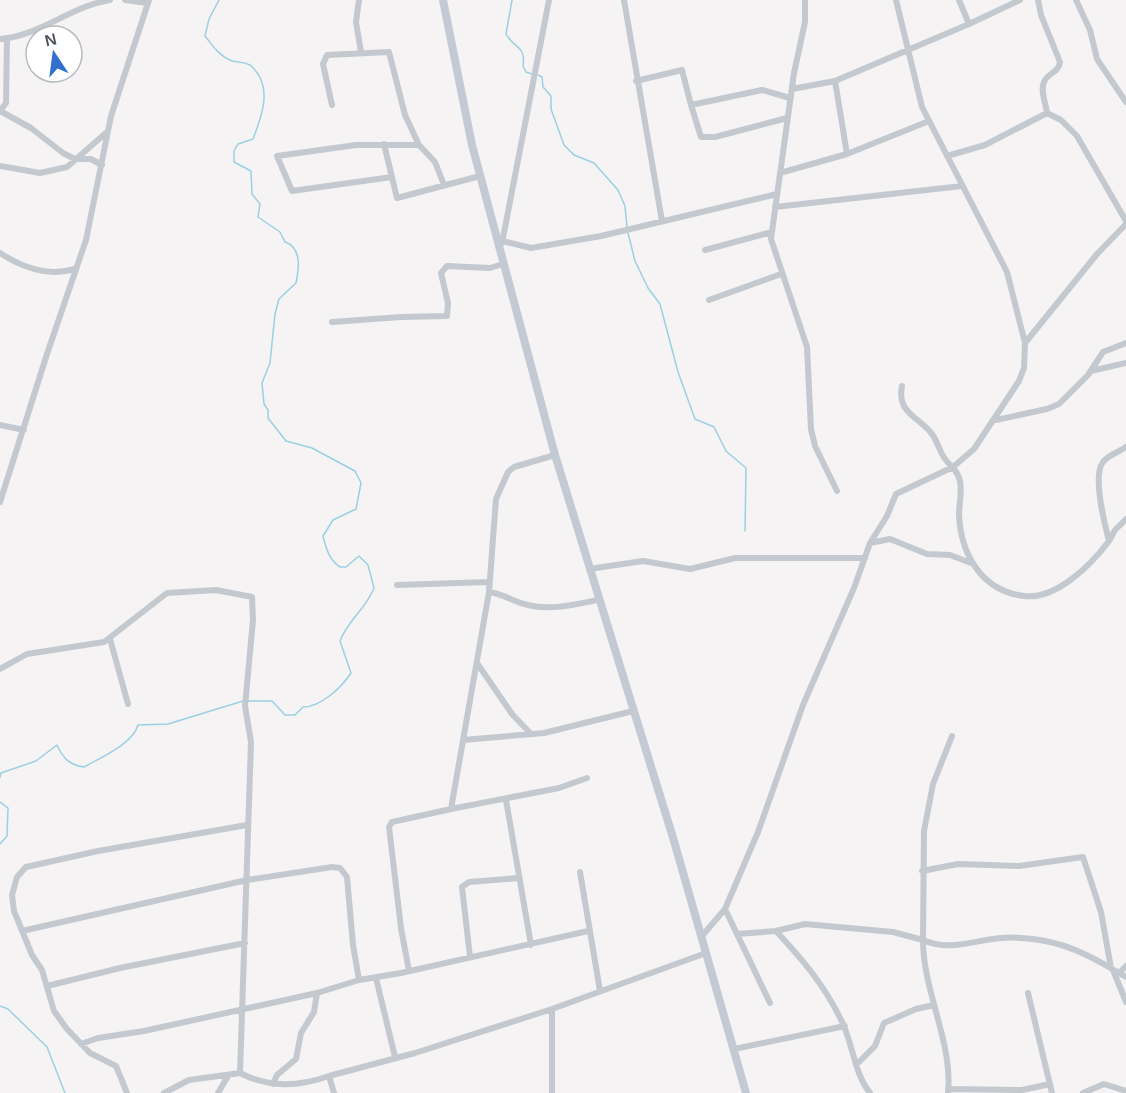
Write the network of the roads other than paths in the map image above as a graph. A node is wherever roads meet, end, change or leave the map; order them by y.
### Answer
1 (110, 0) edge
2 (125, 0) edge
3 (359, 0) edge
4 (443, 0) edge
5 (549, 0) edge
6 (624, 0) edge
7 (805, 0) edge
8 (896, 0) edge
9 (960, 0) edge
10 (1020, 0) edge
11 (1038, 0) edge
12 (1076, 0) edge
13 (149, 1) edge
14 (969, 24) junction
15 (3, 38) edge
16 (908, 50) junction
17 (361, 52) junction
18 (636, 81) junction
19 (835, 81) junction
20 (792, 89) junction
21 (790, 98) junction
22 (1126, 102) edge
23 (332, 105) dead end
24 (691, 105) junction
25 (0, 111) edge
26 (1047, 113) junction
27 (788, 118) junction
28 (930, 121) junction
29 (108, 131) junction
30 (384, 144) junction
31 (419, 145) junction
32 (847, 154) junction
33 (947, 156) junction
34 (76, 159) junction
35 (102, 165) junction
36 (0, 166) edge
37 (780, 173) junction
38 (480, 176) junction
39 (392, 177) junction
40 (444, 185) junction
41 (962, 186) junction
42 (777, 194) junction
43 (775, 207) junction
44 (662, 221) junction
45 (1126, 223) edge
46 (772, 232) junction
47 (502, 241) junction
48 (705, 250) dead end
49 (500, 252) junction
50 (0, 253) edge
51 (503, 264) junction
52 (75, 269) junction
53 (781, 274) junction
54 (709, 300) dead end
55 (332, 322) dead end
56 (1025, 343) junction
57 (1126, 344) edge
58 (1126, 363) edge
59 (1090, 372) junction
60 (902, 386) dead end
61 (995, 420) junction
62 (0, 425) edge
63 (24, 430) junction
64 (1126, 447) edge
65 (555, 455) junction
66 (953, 467) junction
67 (837, 491) dead end
68 (0, 502) edge
69 (1126, 519) edge
70 (1109, 541) junction
71 (870, 543) junction
72 (865, 558) junction
73 (971, 563) junction
74 (589, 569) junction
75 (489, 582) junction
76 (398, 585) dead end
77 (489, 592) junction
78 (598, 600) junction
79 (110, 639) junction
80 (477, 662) junction
81 (0, 669) edge
82 (128, 704) dead end
83 (633, 711) junction
84 (531, 734) junction
85 (952, 736) dead end
86 (464, 740) junction
87 (587, 778) dead end
88 (506, 800) junction
89 (451, 810) junction
90 (246, 825) junction
91 (922, 871) junction
92 (580, 872) dead end
93 (519, 878) junction
94 (247, 880) junction
95 (725, 909) junction
96 (588, 931) junction
97 (776, 931) junction
98 (22, 932) junction
99 (737, 934) junction
100 (702, 936) junction
101 (923, 940) junction
102 (245, 943) junction
103 (531, 945) junction
104 (706, 953) junction
105 (470, 957) junction
106 (1126, 966) edge
107 (1114, 970) junction
108 (409, 971) junction
109 (1126, 977) edge
110 (376, 978) junction
111 (360, 980) junction
112 (47, 986) junction
113 (600, 991) junction
114 (317, 993) junction
115 (1028, 993) dead end
116 (1126, 1002) edge
117 (770, 1003) dead end
118 (933, 1005) junction
119 (243, 1007) junction
120 (552, 1009) junction
121 (845, 1026) junction
122 (81, 1044) junction
123 (734, 1049) junction
124 (395, 1057) junction
125 (857, 1064) junction
126 (240, 1073) junction
127 (228, 1076) junction
128 (329, 1076) junction
129 (273, 1084) junction
130 (1050, 1084) junction
131 (948, 1091) edge
132 (1126, 1091) edge
133 (127, 1093) edge
134 (164, 1093) edge
135 (218, 1093) edge
136 (334, 1093) edge
137 (552, 1093) edge
138 (746, 1093) edge
139 (870, 1093) edge
140 (1052, 1093) edge
141 (1083, 1093) edge

1 - 15 street
2 - 13 street
3 - 17 street
4 - 38 main road
5 - 47 street
6 - 18 street
7 - 20 street
8 - 16 street
9 - 14 street
10 - 14 street
11 - 26 street
12 - 22 street
13 - 29 street
14 - 16 street
15 - 25 street
16 - 19 street
16 - 28 street
17 - 23 street
17 - 31 street
18 - 24 street
18 - 44 street
19 - 20 street
19 - 32 street
20 - 21 street
21 - 24 street
21 - 27 street
24 - 27 street
25 - 34 street
26 - 33 street
26 - 45 street
27 - 37 street
28 - 32 street
28 - 33 street
29 - 34 street
29 - 35 street
30 - 31 street
30 - 39 street
30 - 39 street
31 - 40 street
32 - 37 street
33 - 41 street
34 - 35 street
34 - 36 street
35 - 52 street
37 - 42 street
38 - 40 street
38 - 49 main road
39 - 40 street
41 - 43 street
41 - 56 street
42 - 43 street
42 - 44 street
43 - 46 street
44 - 47 street
45 - 56 street
46 - 48 street
46 - 53 street
47 - 49 street
49 - 51 main road
50 - 52 street
51 - 55 street
51 - 65 main road
52 - 63 street
53 - 54 street
53 - 67 street
56 - 61 street
57 - 59 street
58 - 59 street
59 - 61 street
60 - 66 street
61 - 66 street
62 - 63 street
63 - 68 street
64 - 70 street
65 - 74 main road
65 - 75 street
66 - 71 street
66 - 73 street
69 - 70 street
70 - 73 street
71 - 72 street
71 - 73 street
72 - 74 street
72 - 95 street
74 - 78 main road
75 - 76 street
75 - 77 street
77 - 78 street
77 - 80 street
78 - 83 main road
79 - 81 street
79 - 82 street
79 - 90 street
80 - 84 street
80 - 86 street
83 - 84 street
83 - 100 main road
84 - 86 street
85 - 91 street
86 - 89 street
87 - 88 street
88 - 89 street
88 - 93 street
89 - 108 street
90 - 94 street
90 - 98 street
91 - 101 street
91 - 107 street
92 - 96 street
93 - 103 street
93 - 105 street
94 - 98 street
94 - 102 street
94 - 111 street
95 - 99 street
95 - 100 street
96 - 103 street
96 - 113 street
97 - 99 street
97 - 101 street
97 - 121 street
98 - 112 street
99 - 117 street
100 - 104 main road
101 - 107 street
101 - 118 street
102 - 112 street
102 - 119 street
103 - 105 street
104 - 113 street
104 - 123 main road
105 - 108 street
106 - 107 street
107 - 109 street
107 - 116 street
108 - 110 street
110 - 111 street
110 - 124 street
111 - 114 street
112 - 122 street
113 - 120 street
114 - 119 street
114 - 129 street
115 - 130 street
118 - 125 street
118 - 131 street
119 - 122 street
119 - 126 street
120 - 124 street
120 - 137 street
121 - 123 street
121 - 125 street
122 - 133 street
123 - 138 main road
124 - 128 street
125 - 139 street
126 - 127 street
126 - 129 street
127 - 134 street
127 - 135 street
128 - 129 street
128 - 136 street
130 - 131 street
130 - 140 street
132 - 141 street

